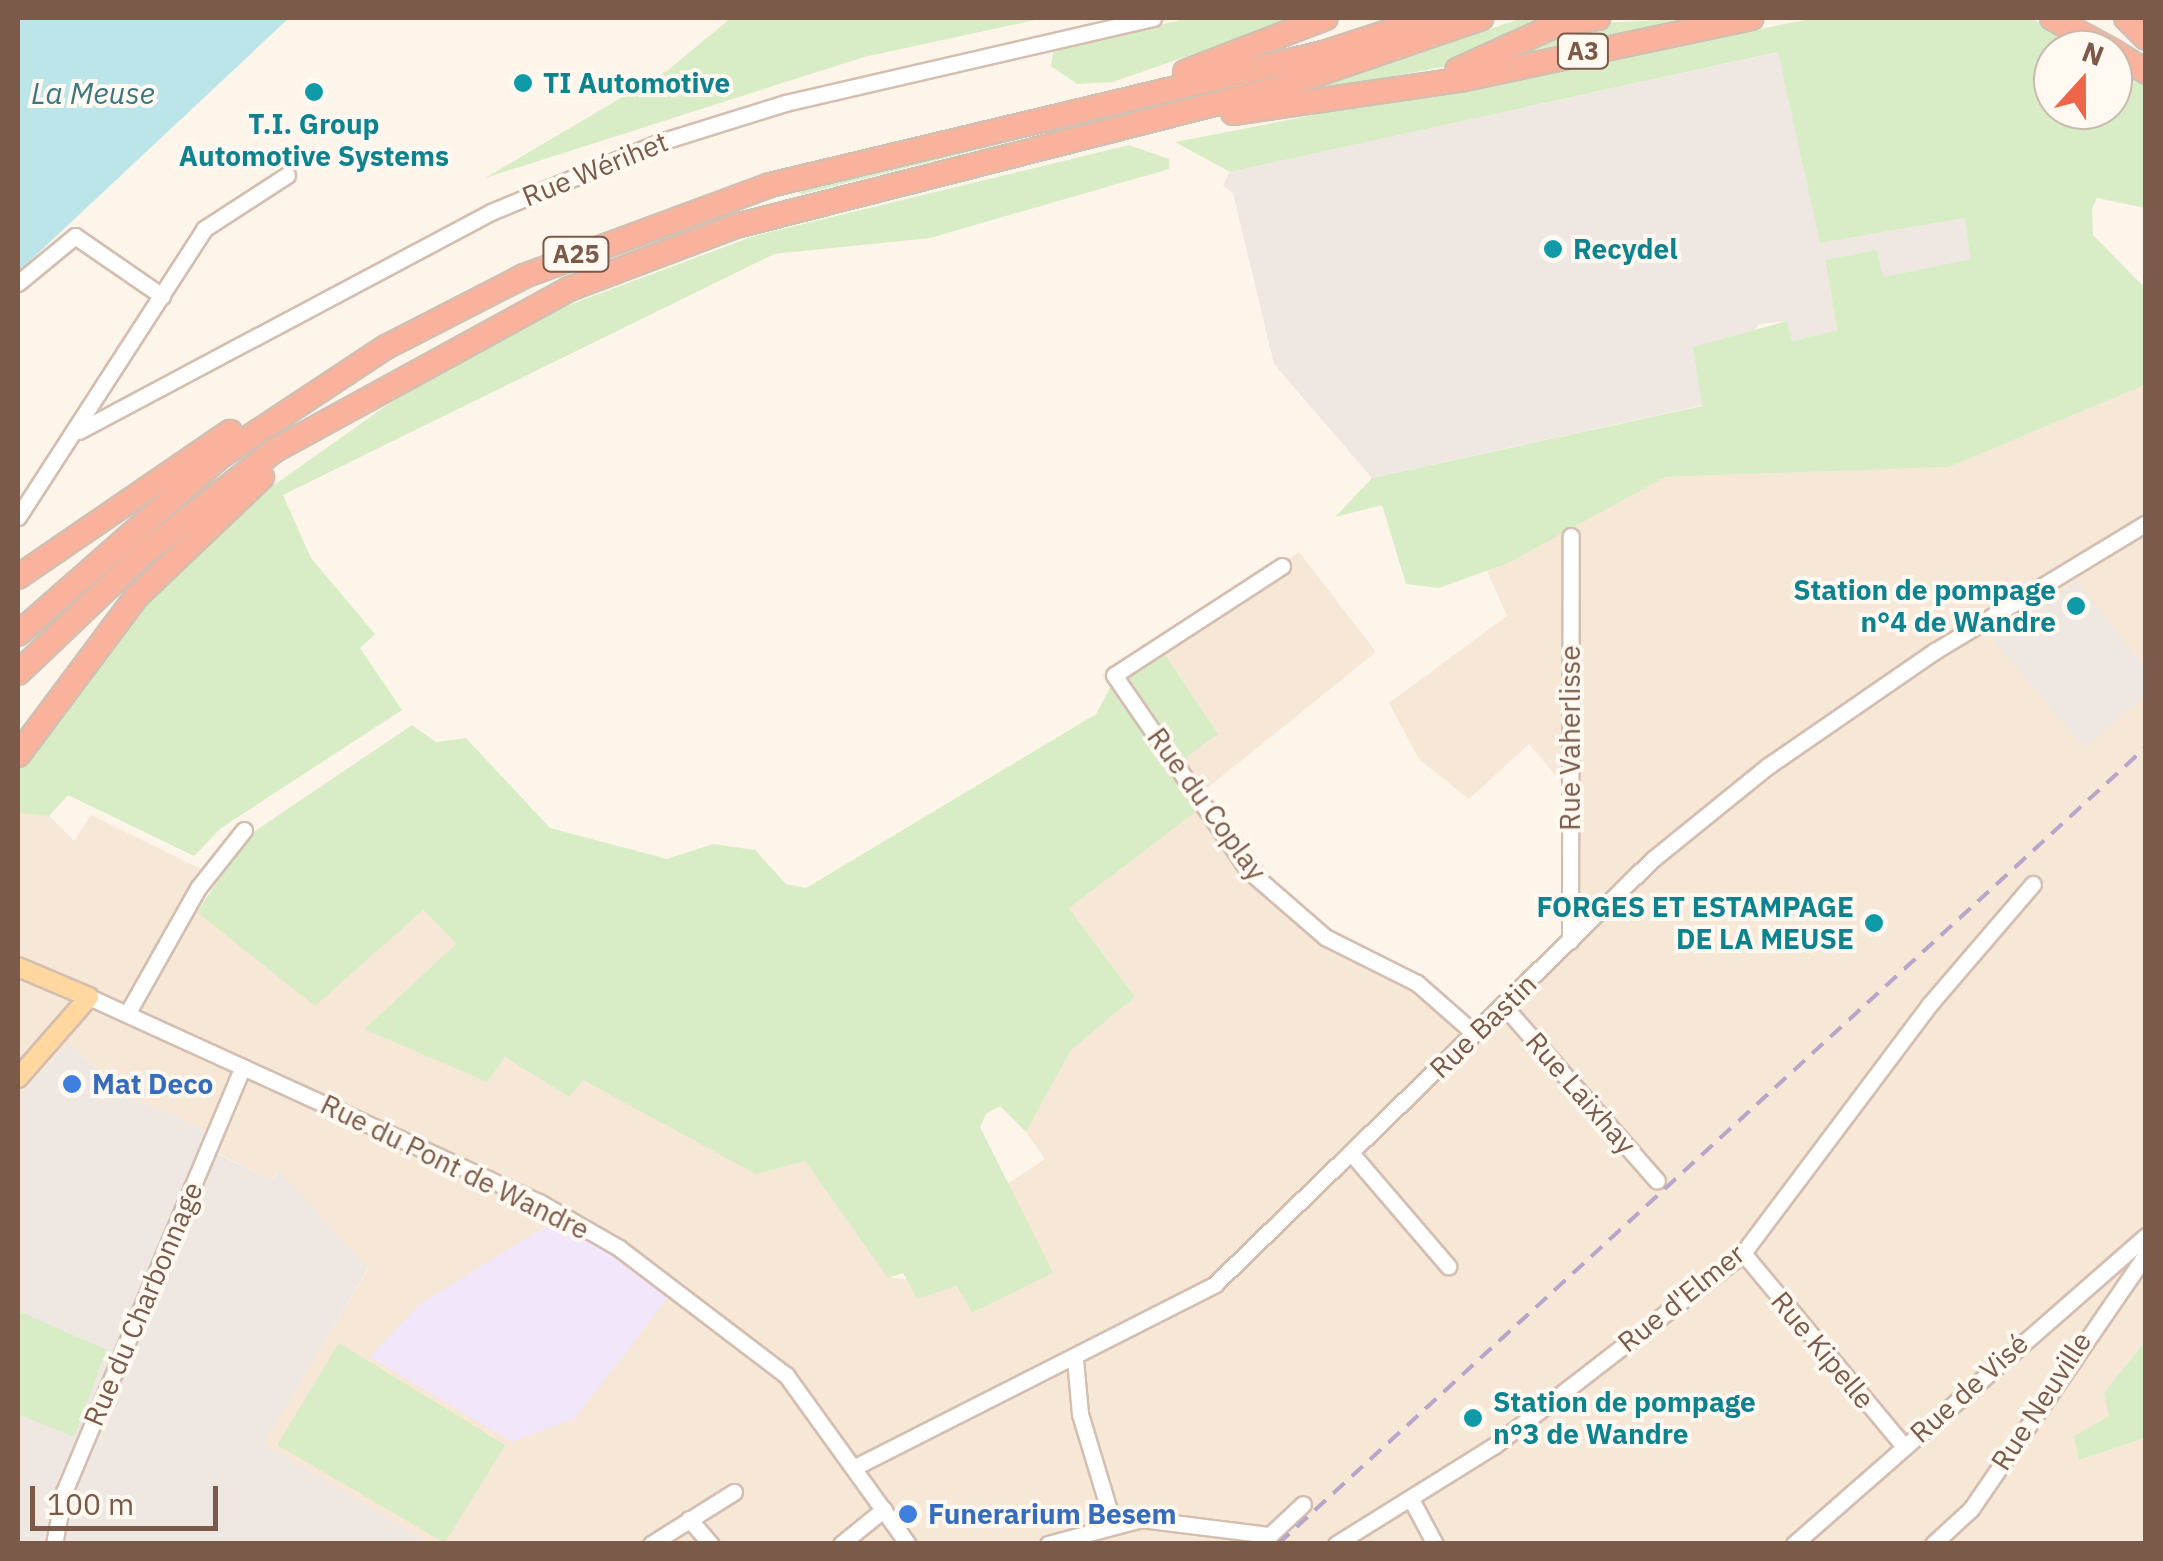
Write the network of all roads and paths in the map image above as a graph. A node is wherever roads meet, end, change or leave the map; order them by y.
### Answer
1 (1153, 18) edge
2 (1326, 18) edge
3 (1431, 18) edge
4 (1481, 18) edge
5 (1598, 18) edge
6 (1751, 18) edge
7 (2052, 18) edge
8 (2126, 18) edge
9 (2074, 30) edge
10 (2146, 38) edge
11 (1416, 84) junction
12 (1113, 103) junction
13 (1148, 123) junction
14 (288, 175) dead end
15 (18, 283) edge
16 (162, 296) junction
17 (322, 387) junction
18 (310, 428) junction
19 (79, 431) junction
20 (18, 516) edge
21 (2146, 523) edge
22 (1570, 536) dead end
23 (1282, 566) dead end
24 (18, 577) edge
25 (18, 634) edge
26 (18, 674) edge
27 (18, 754) edge
28 (244, 830) dead end
29 (2033, 884) dead end
30 (1570, 941) junction
31 (18, 967) edge
32 (89, 997) junction
33 (1504, 1006) junction
34 (127, 1014) junction
35 (1475, 1034) junction
36 (243, 1067) junction
37 (18, 1078) edge
38 (1352, 1154) junction
39 (1657, 1182) dead end
40 (2146, 1236) edge
41 (1743, 1253) junction
42 (2146, 1254) edge
43 (1448, 1266) dead end
44 (1075, 1359) junction
45 (1904, 1446) junction
46 (855, 1467) junction
47 (734, 1492) dead end
48 (1412, 1501) junction
49 (1302, 1504) dead end
50 (884, 1509) junction
51 (690, 1519) junction
52 (1113, 1523) junction
53 (1217, 1536) edge
54 (54, 1544) edge
55 (651, 1544) edge
56 (711, 1544) edge
57 (842, 1544) edge
58 (908, 1544) edge
59 (1048, 1544) edge
60 (1336, 1544) edge
61 (1435, 1544) edge
62 (1794, 1544) edge
63 (1933, 1544) edge

1 - 19 street, Rue Wérihet
2 - 12 highway
3 - 12 highway, A25
4 - 13 highway, A25
5 - 11 highway, A3
6 - 11 highway, A3
7 - 9 highway
8 - 10 highway
11 - 13 highway, A3
12 - 17 highway, A25
13 - 18 highway, A25
14 - 16 street, Rue Wérihet
15 - 16 street
16 - 19 street, Rue Wérihet
17 - 24 highway, A25
17 - 25 highway, A25
18 - 26 highway, A25
18 - 27 highway, A25
19 - 20 street, Rue Wérihet
21 - 30 street, Rue Bastin
22 - 30 street, Rue Vaherlisse
23 - 35 street, Rue du Coplay
28 - 34 street
29 - 41 street, Rue d'Elmer
30 - 33 street, Rue Bastin
31 - 32 main road, Rue du Pont de Wandre
32 - 34 street, Rue du Pont de Wandre
32 - 37 main road
33 - 35 street, Rue Bastin
33 - 39 street, Rue Laixhay
34 - 36 street, Rue du Pont de Wandre
35 - 38 street, Rue Bastin
36 - 46 street, Rue du Pont de Wandre
36 - 54 street, Rue du Charbonnage
38 - 43 street
38 - 44 street, Rue Bastin
40 - 45 street, Rue de Visé
41 - 45 street, Rue Kipelle
41 - 48 street, Rue d'Elmer
42 - 63 street, Rue Neuville
44 - 46 street, Rue Bastin
44 - 52 street
45 - 62 street, Rue de Visé
46 - 50 street, Rue du Pont de Wandre
47 - 51 street
48 - 60 street, Rue d'Elmer
48 - 61 street
49 - 53 street
50 - 57 street
50 - 58 street, Rue du Pont de Wandre
51 - 55 street
51 - 56 street
52 - 53 street
52 - 59 street

